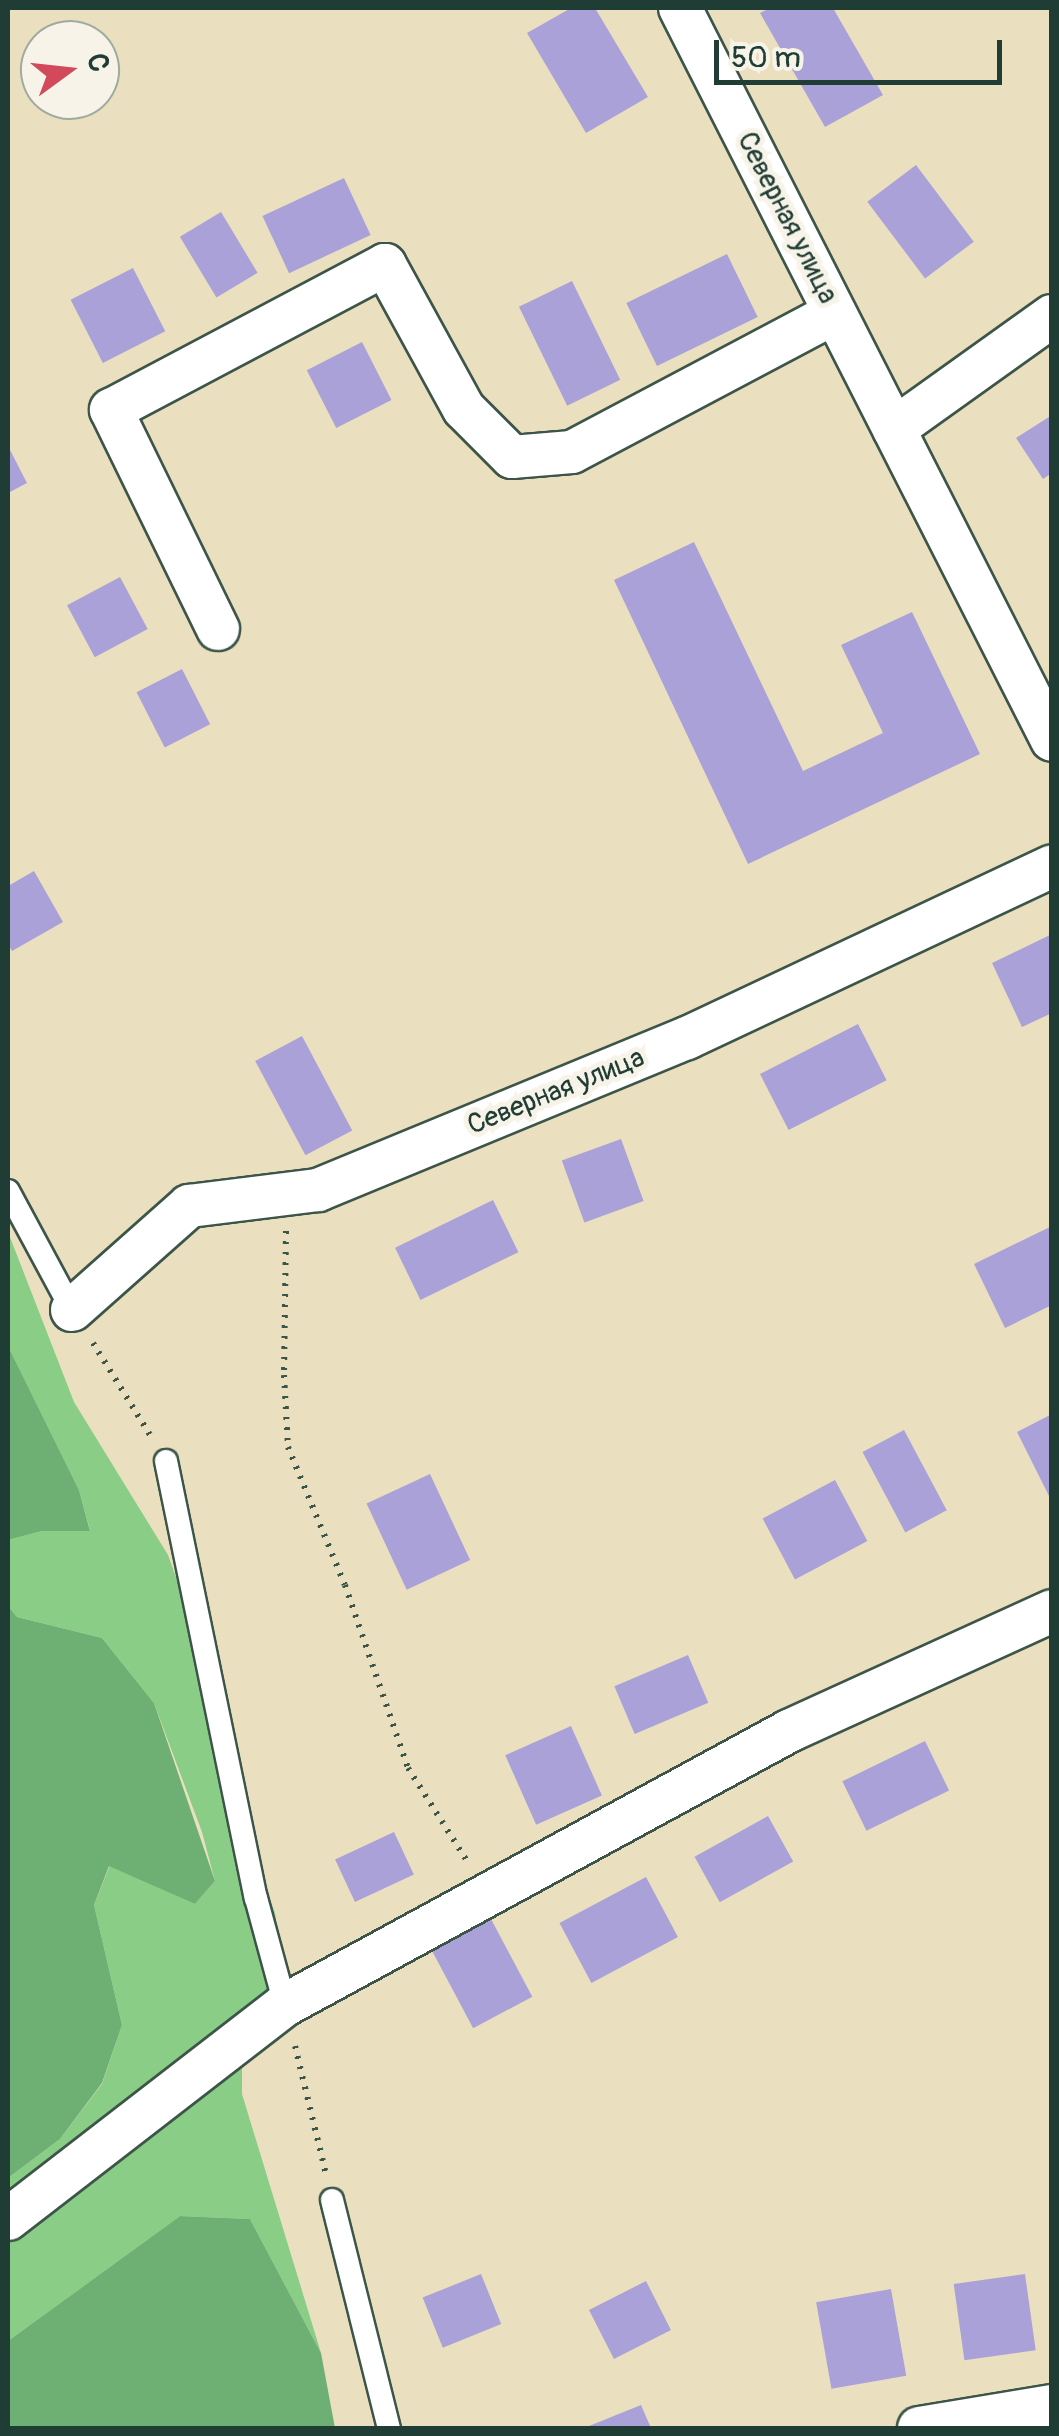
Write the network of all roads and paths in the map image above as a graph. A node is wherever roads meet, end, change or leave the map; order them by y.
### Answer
1 (680, 8) edge
2 (835, 313) junction
3 (1052, 316) edge
4 (894, 430) junction
5 (218, 629) dead end
6 (1052, 740) edge
7 (1052, 866) edge
8 (8, 1191) edge
9 (287, 1194) junction
10 (72, 1310) junction
11 (166, 1461) joint
12 (1052, 1610) edge
13 (488, 1894) junction
14 (285, 2005) junction
15 (332, 2200) joint
16 (8, 2219) edge
17 (1052, 2406) edge
18 (388, 2428) edge
19 (918, 2428) edge

1 - 2 street, Северная улица
2 - 4 street, Северная улица
2 - 5 street
3 - 4 street
4 - 6 street, Северная улица
7 - 9 street, Северная улица
8 - 10 lane
9 - 10 street, Северная улица
9 - 13 path
10 - 11 path
11 - 14 lane
12 - 13 street
13 - 14 street
14 - 15 path
14 - 16 street
15 - 18 lane
17 - 19 street

